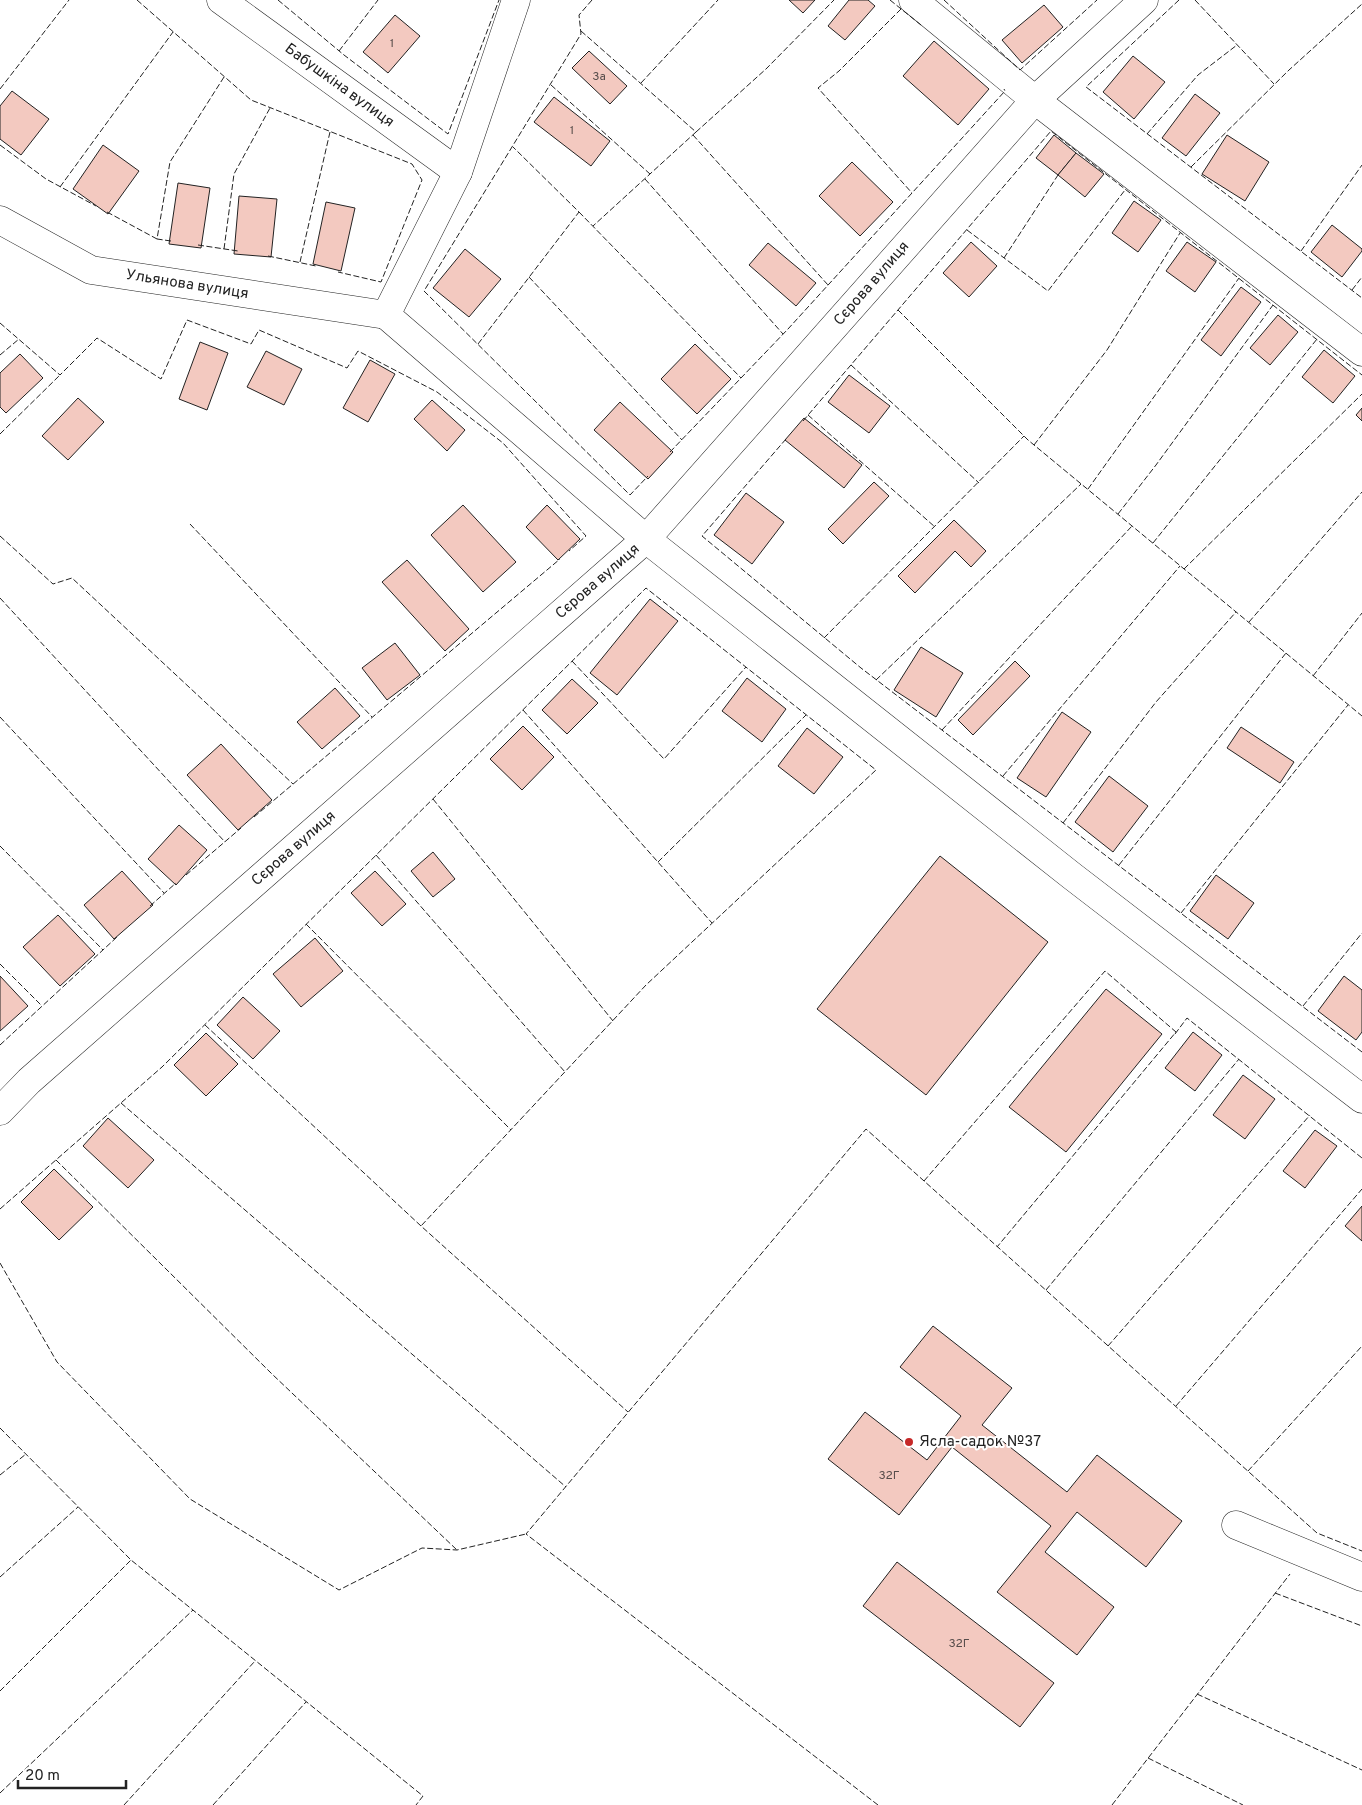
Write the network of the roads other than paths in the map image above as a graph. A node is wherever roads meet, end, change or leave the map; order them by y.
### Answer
1 (221, 0) edge
2 (516, 0) edge
3 (913, 0) edge
4 (1144, 0) edge
5 (1035, 100) junction
6 (458, 172) junction
7 (0, 220) edge
8 (386, 315) junction
9 (1362, 352) edge
10 (646, 540) junction
11 (1362, 1099) edge
12 (0, 1111) edge
13 (1236, 1525) dead end
14 (1362, 1577) edge

1 - 6 street, Бабушкіна вулиця
2 - 6 street
3 - 5 street
4 - 5 street, Сєрова вулиця
5 - 9 street
5 - 10 street, Сєрова вулиця
6 - 8 street
7 - 8 street, Ульянова вулиця
8 - 10 street
10 - 11 street
10 - 12 street, Сєрова вулиця
13 - 14 street

